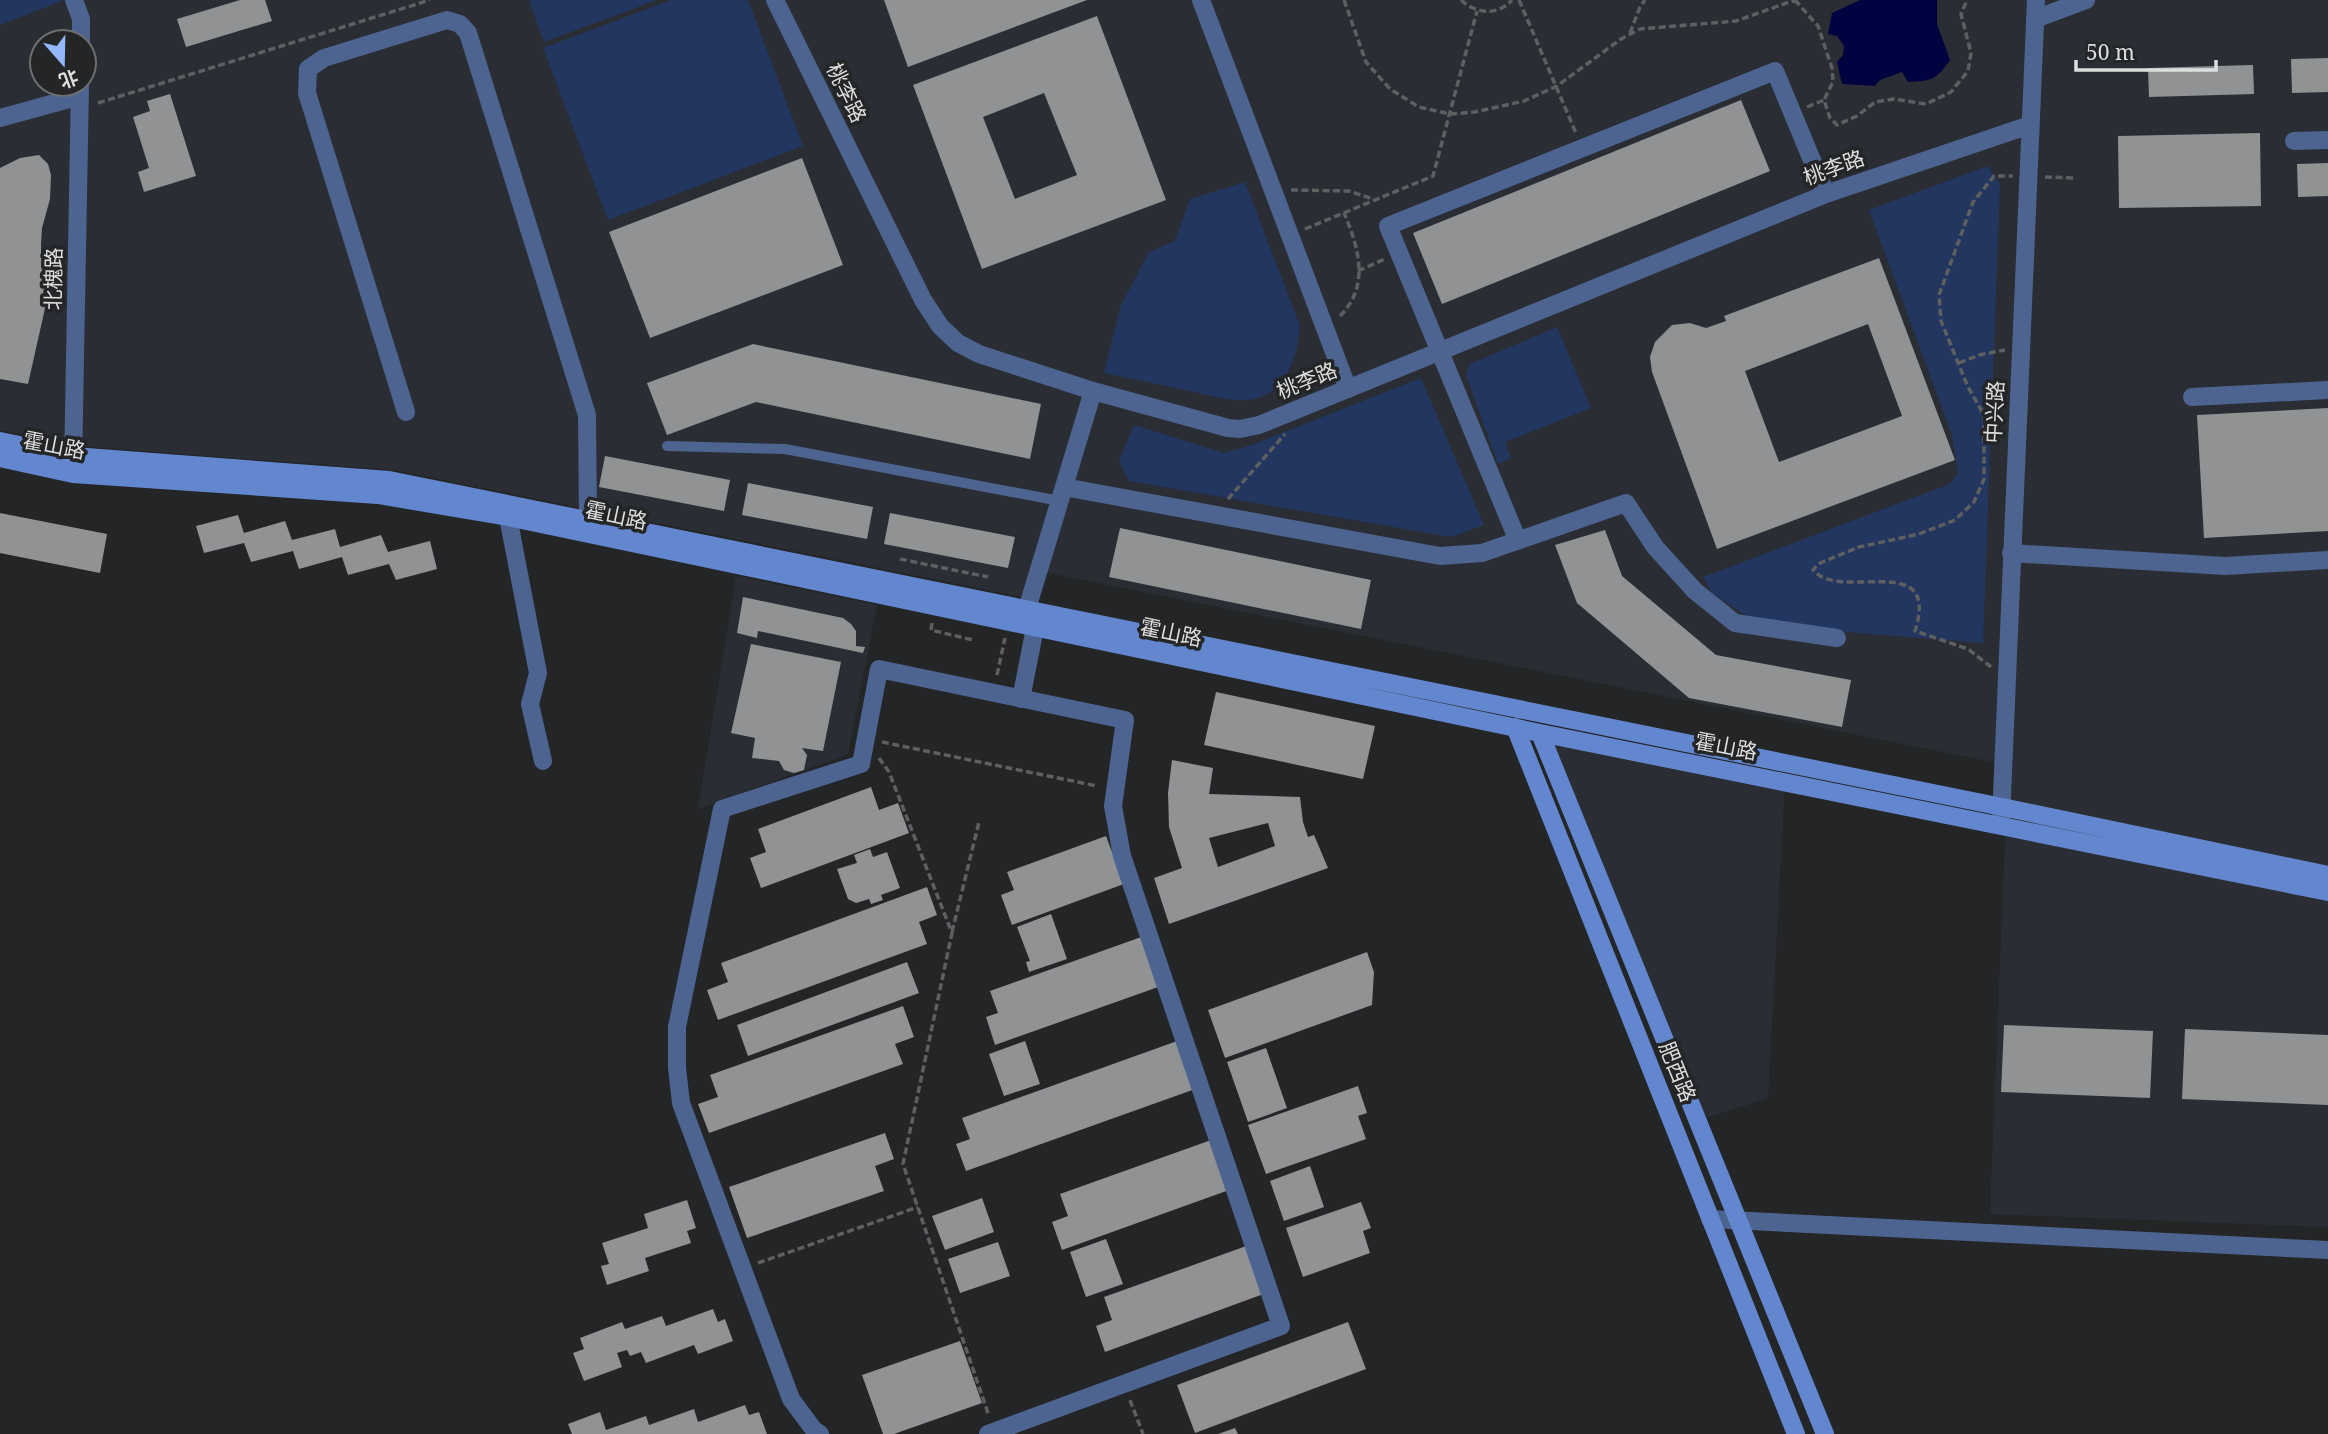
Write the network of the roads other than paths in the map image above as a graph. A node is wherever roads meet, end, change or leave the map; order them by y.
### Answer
1 (74, 0) edge
2 (775, 0) edge
3 (1201, 0) edge
4 (2036, 0) edge
5 (2086, 0) edge
6 (2035, 19) junction
7 (81, 28) edge
8 (73, 98) edge
9 (80, 98) edge
10 (0, 118) edge
11 (2030, 125) junction
12 (2328, 140) edge
13 (2294, 141) dead end
14 (1826, 194) junction
15 (1441, 352) junction
16 (1348, 389) junction
17 (2328, 390) edge
18 (1093, 391) junction
19 (2192, 397) dead end
20 (406, 412) dead end
21 (0, 441) edge
22 (667, 446) dead end
23 (74, 456) junction
24 (0, 458) edge
25 (73, 474) junction
26 (1062, 494) junction
27 (508, 517) junction
28 (587, 520) junction
29 (1518, 541) junction
30 (2011, 553) junction
31 (2328, 561) edge
32 (1027, 609) junction
33 (1035, 628) junction
34 (1837, 638) dead end
35 (1021, 699) junction
36 (1515, 727) junction
37 (1540, 733) junction
38 (543, 761) dead end
39 (2001, 807) junction
40 (2001, 826) junction
41 (2328, 875) edge
42 (2328, 892) edge
43 (1710, 1219) junction
44 (1739, 1221) junction
45 (2328, 1250) edge
46 (991, 1433) edge
47 (820, 1434) edge
48 (1796, 1434) edge
49 (1825, 1434) edge

1 - 7 street
2 - 18 street, 桃李路
3 - 16 street
4 - 6 street, 中兴路
5 - 6 street
6 - 11 street, 中兴路
8 - 10 street
9 - 23 street, 北槐路
11 - 14 street, 桃李路
11 - 30 street, 中兴路
12 - 13 street
14 - 15 street, 桃李路
14 - 15 street
15 - 16 street, 桃李路
15 - 29 street
16 - 18 street, 桃李路
17 - 19 street
18 - 26 street
20 - 28 street
21 - 23 main road, 霍山路
22 - 26 lane
23 - 25 street, 北槐路
23 - 28 main road, 霍山路
24 - 25 main road, 霍山路
25 - 27 main road, 霍山路
26 - 29 street
26 - 32 street
27 - 33 main road, 霍山路
27 - 38 street
28 - 32 main road, 霍山路
29 - 34 street
30 - 31 street
30 - 39 street, 中兴路
32 - 39 main road, 霍山路
33 - 35 street
33 - 36 main road, 霍山路
35 - 46 street
35 - 47 street
36 - 37 main road, 霍山路
36 - 43 main road, 肥西路
37 - 40 main road, 霍山路
37 - 44 main road, 肥西路
39 - 40 street, 中兴路
39 - 41 main road, 霍山路
40 - 42 main road, 霍山路
43 - 44 street
43 - 48 main road, 肥西路
44 - 45 street
44 - 49 main road, 肥西路

